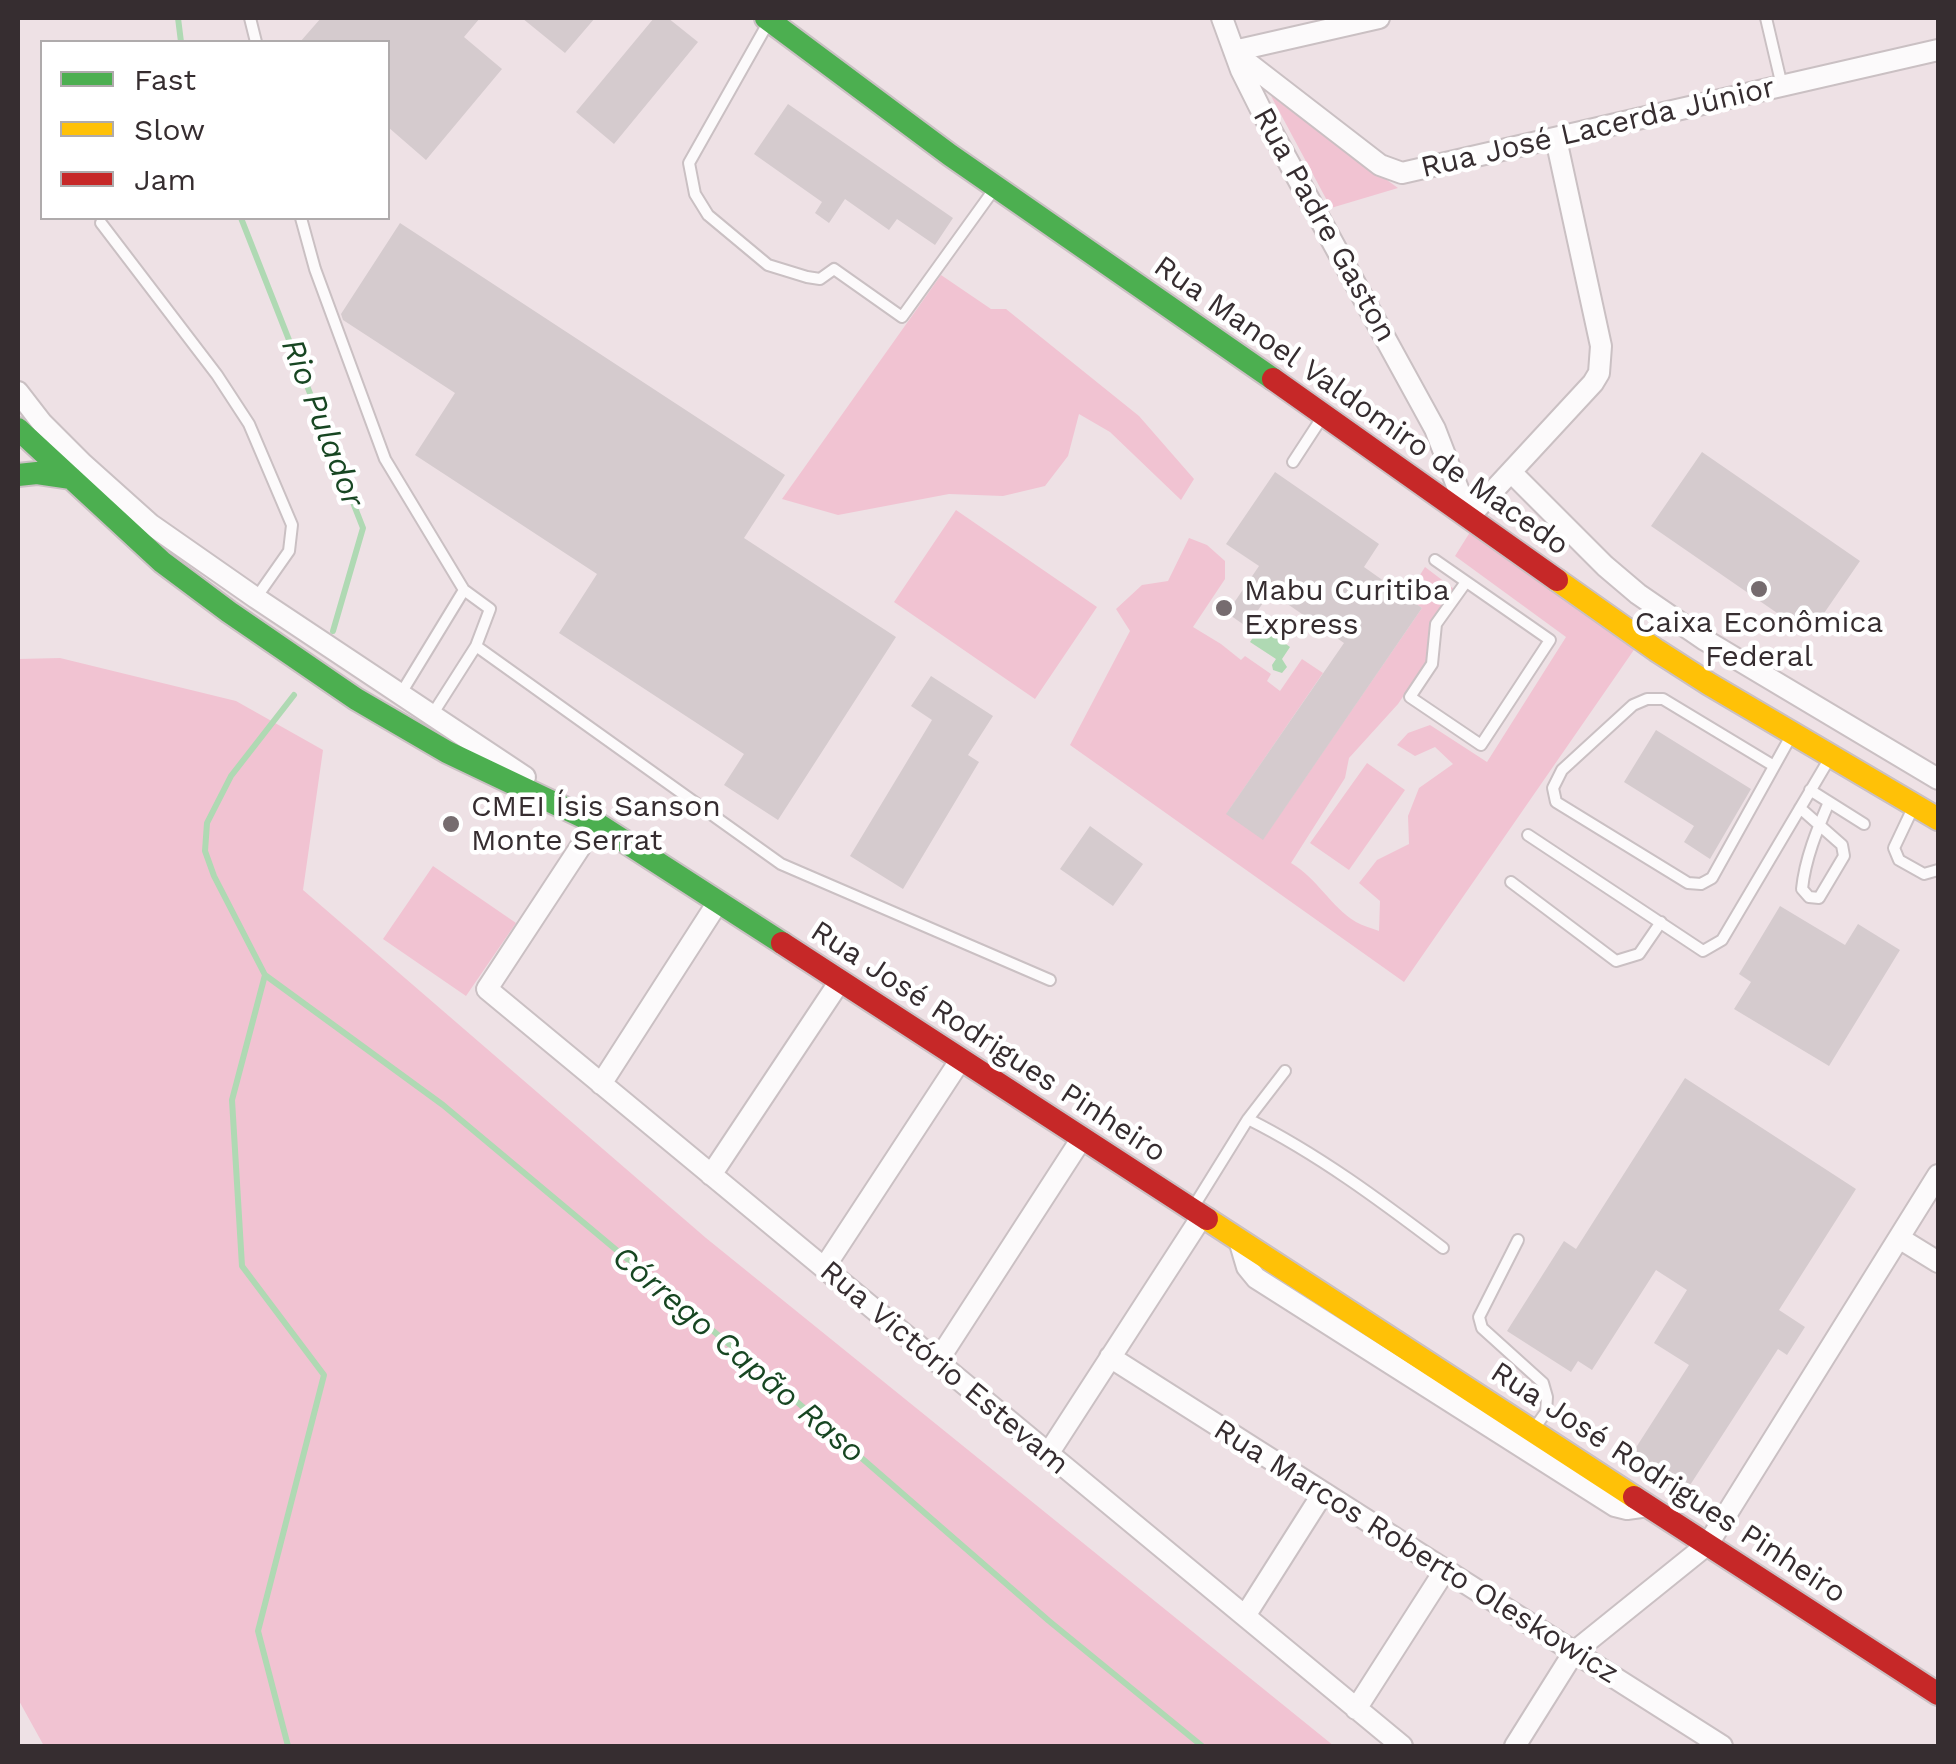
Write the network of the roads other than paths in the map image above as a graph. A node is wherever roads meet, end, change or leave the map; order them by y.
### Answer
1 (769, 18) edge
2 (1222, 18) edge
3 (1379, 18) edge
4 (1766, 18) edge
5 (1938, 50) edge
6 (1234, 52) junction
7 (1782, 86) junction
8 (1556, 139) junction
9 (996, 188) junction
10 (303, 220) edge
11 (102, 223) dead end
12 (18, 392) edge
13 (1323, 415) junction
14 (18, 428) edge
15 (1435, 429) junction
16 (1293, 462) dead end
17 (1511, 472) junction
18 (18, 476) edge
19 (70, 478) junction
20 (1417, 480) junction
21 (1470, 517) junction
22 (1435, 560) dead end
23 (162, 562) junction
24 (1466, 582) junction
25 (464, 590) junction
26 (256, 598) junction
27 (476, 646) junction
28 (400, 695) junction
29 (432, 716) junction
30 (1792, 733) junction
31 (1831, 756) junction
32 (1774, 766) junction
33 (1938, 779) edge
34 (1810, 790) junction
35 (1829, 802) junction
36 (1914, 805) junction
37 (1800, 808) junction
38 (1938, 819) edge
39 (596, 823) junction
40 (1864, 824) dead end
41 (1819, 825) junction
42 (1528, 835) dead end
43 (1938, 870) edge
44 (1511, 882) dead end
45 (718, 902) junction
46 (1660, 922) junction
47 (1050, 980) dead end
48 (840, 981) junction
49 (961, 1060) junction
50 (1285, 1070) dead end
51 (601, 1084) junction
52 (1248, 1119) junction
53 (1082, 1138) junction
54 (711, 1174) junction
55 (1938, 1175) edge
56 (1197, 1213) junction
57 (1899, 1238) junction
58 (1240, 1240) junction
59 (1518, 1240) dead end
60 (1443, 1248) dead end
61 (1938, 1262) edge
62 (824, 1268) junction
63 (1110, 1357) junction
64 (937, 1362) junction
65 (1532, 1430) junction
66 (1048, 1454) junction
67 (1324, 1493) junction
68 (1648, 1506) junction
69 (1708, 1544) junction
70 (1446, 1570) junction
71 (1244, 1616) junction
72 (1574, 1652) junction
73 (1938, 1694) edge
74 (1356, 1709) junction
75 (1699, 1740) edge
76 (1402, 1746) edge
77 (1514, 1746) edge
78 (1722, 1746) edge

1 - 9 main road, Rua Manoel Valdomiro de Macedo
1 - 9 lane
2 - 6 street, Rua Padre Gaston
3 - 6 street
4 - 7 lane
5 - 7 street, Rua José Lacerda Júnior
6 - 8 street, Rua José Lacerda Júnior
6 - 15 street, Rua Padre Gaston
7 - 8 street, Rua José Lacerda Júnior
8 - 17 street
9 - 13 main road, Rua Manoel Valdomiro de Macedo
10 - 25 lane
11 - 26 lane
12 - 26 street
13 - 16 lane
13 - 20 main road, Rua Manoel Valdomiro de Macedo
14 - 19 main road, Rua José Rodrigues Pinheiro
15 - 20 street
15 - 21 street, Rua Padre Gaston
17 - 21 street
17 - 33 street
18 - 19 main road
19 - 23 main road, Rua José Rodrigues Pinheiro
20 - 21 main road, Rua Manoel Valdomiro de Macedo
21 - 30 main road, Rua Manoel Valdomiro de Macedo
22 - 24 lane
23 - 26 street
23 - 39 main road, Rua José Rodrigues Pinheiro
24 - 24 lane
25 - 27 lane
25 - 28 lane
26 - 28 street
27 - 29 lane
27 - 47 lane
28 - 29 street
29 - 39 street
30 - 31 main road, Rua Manoel Valdomiro de Macedo
30 - 32 lane
31 - 34 lane
31 - 36 main road, Rua Manoel Valdomiro de Macedo
32 - 32 lane
34 - 35 lane
34 - 37 lane
35 - 40 lane
35 - 41 lane
36 - 38 main road, Rua Manoel Valdomiro de Macedo
36 - 43 lane
37 - 41 lane
37 - 46 lane
39 - 45 main road, Rua José Rodrigues Pinheiro
39 - 51 street, Rua Victório Estevam
41 - 41 lane
42 - 46 lane
44 - 46 lane
45 - 48 main road, Rua José Rodrigues Pinheiro
45 - 51 street
48 - 49 main road, Rua José Rodrigues Pinheiro
48 - 54 street
49 - 53 main road, Rua José Rodrigues Pinheiro
49 - 62 street
50 - 52 lane
51 - 54 street, Rua Victório Estevam
52 - 56 lane
52 - 60 lane
53 - 56 main road, Rua José Rodrigues Pinheiro
53 - 64 street
54 - 62 street, Rua Victório Estevam
55 - 57 street
56 - 58 main road, Rua José Rodrigues Pinheiro
56 - 63 street
57 - 61 street
57 - 69 street
58 - 65 main road, Rua José Rodrigues Pinheiro
58 - 68 street
59 - 65 lane
62 - 64 street, Rua Victório Estevam
63 - 66 street
63 - 67 street, Rua Marcos Roberto Oleskowicz
64 - 66 street, Rua Victório Estevam
65 - 68 main road, Rua José Rodrigues Pinheiro
66 - 71 street, Rua Victório Estevam
67 - 70 street, Rua Marcos Roberto Oleskowicz
67 - 71 street
68 - 69 main road, Rua José Rodrigues Pinheiro
69 - 72 street
69 - 73 main road, Rua José Rodrigues Pinheiro
70 - 72 street, Rua Marcos Roberto Oleskowicz
70 - 74 street
71 - 74 street, Rua Victório Estevam
72 - 75 street, Rua Marcos Roberto Oleskowicz
72 - 77 street
74 - 76 street, Rua Victório Estevam
75 - 78 street, Rua Marcos Roberto Oleskowicz

